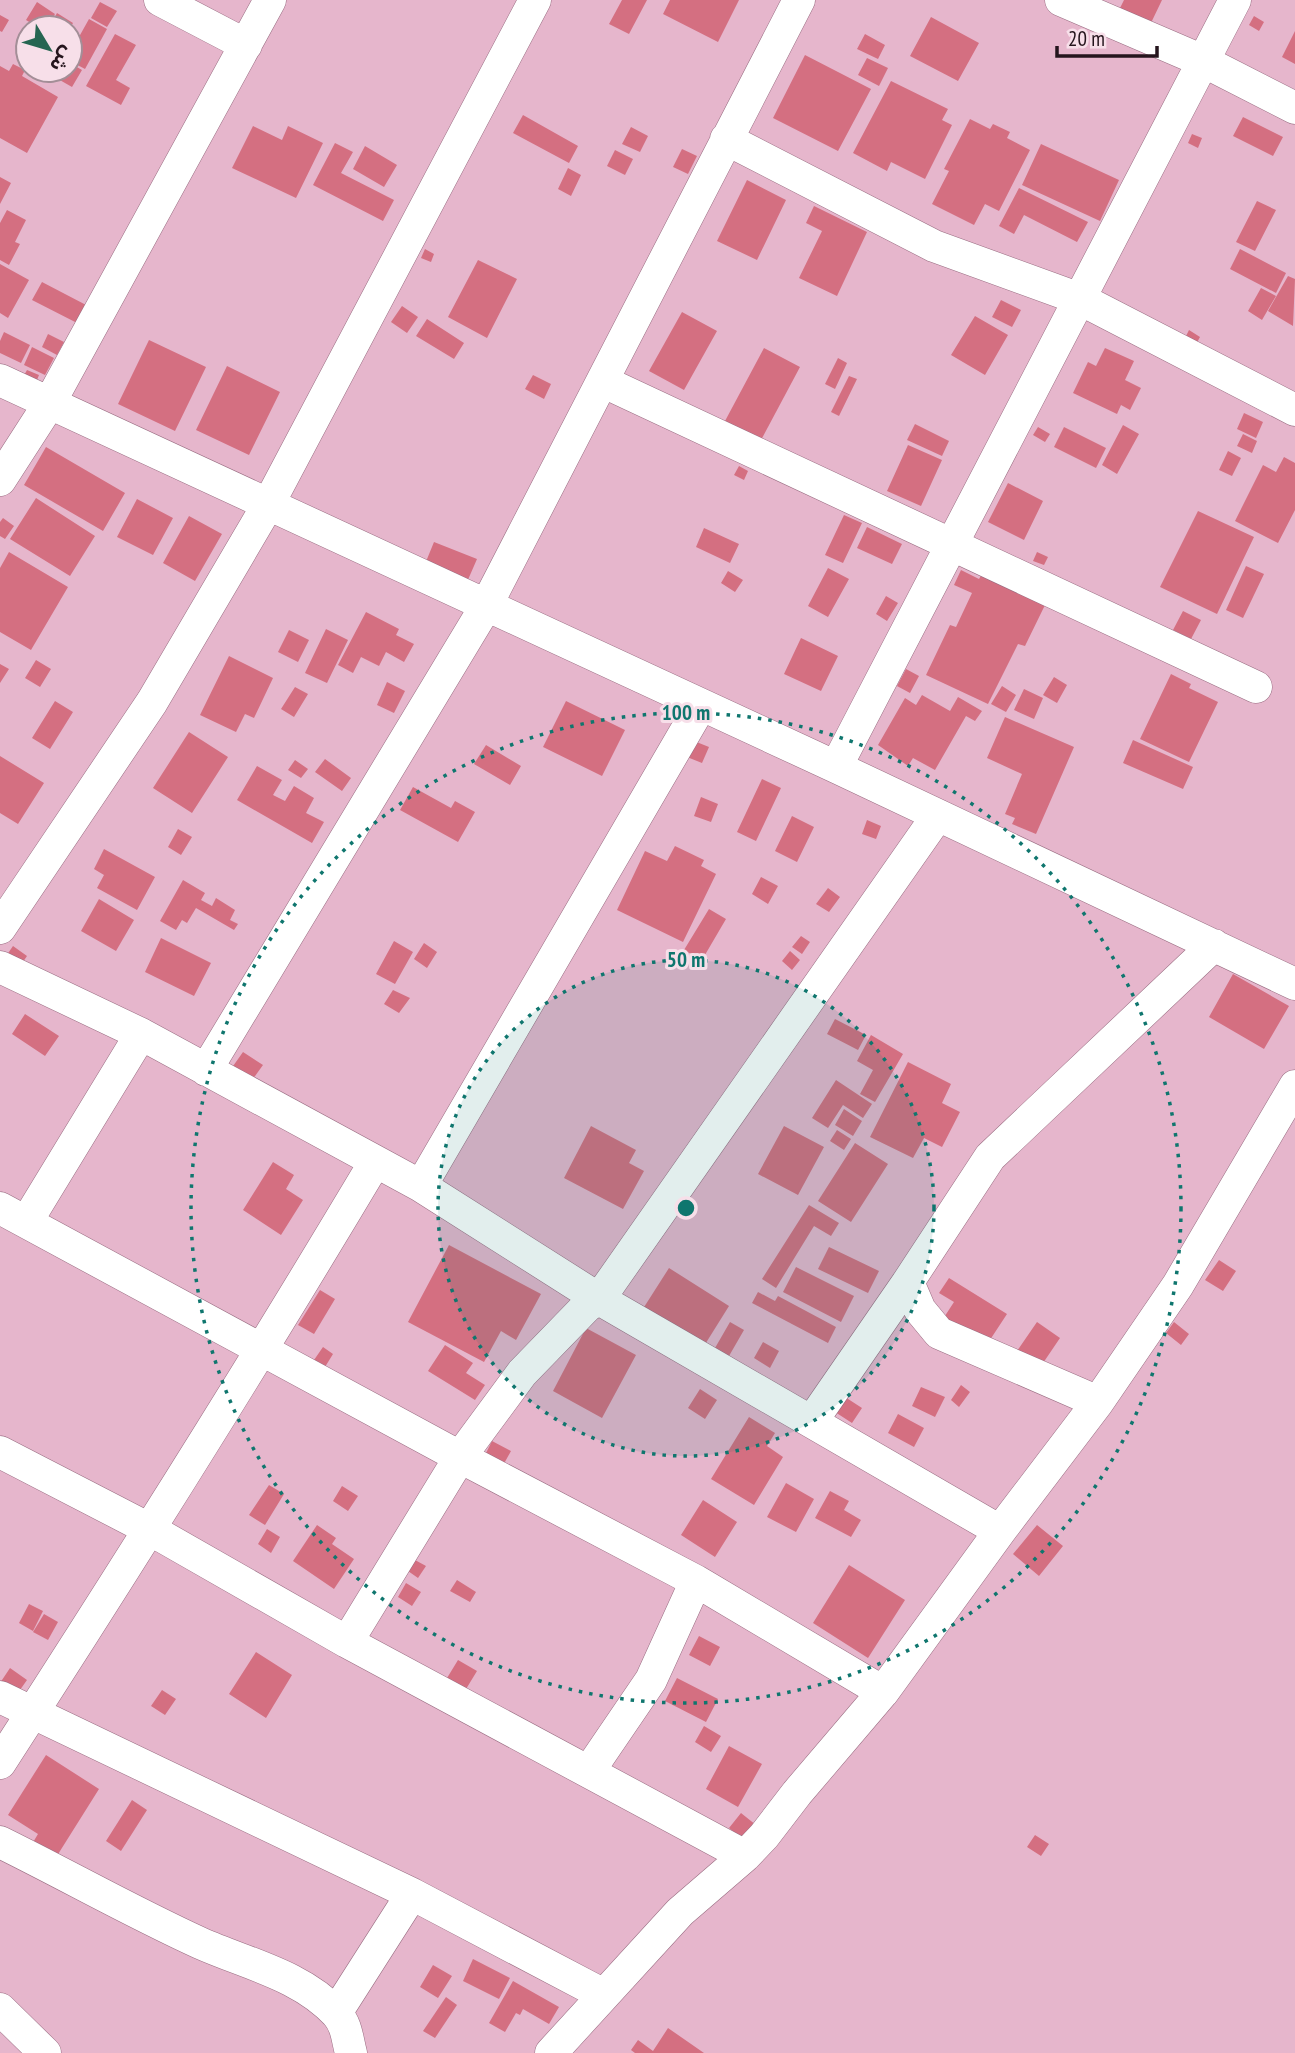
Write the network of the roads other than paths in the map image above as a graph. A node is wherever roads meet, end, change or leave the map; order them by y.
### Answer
1 (160, 0) edge
2 (270, 0) edge
3 (535, 0) edge
4 (799, 0) edge
5 (1235, 0) edge
6 (1071, 2) edge
7 (246, 44) junction
8 (1203, 61) junction
9 (1295, 108) edge
10 (726, 139) junction
11 (1080, 299) junction
12 (0, 380) edge
13 (604, 382) junction
14 (49, 404) junction
15 (1295, 410) edge
16 (0, 480) edge
17 (268, 503) junction
18 (951, 543) junction
19 (486, 607) junction
20 (1256, 687) dead end
21 (701, 705) junction
22 (836, 767) junction
23 (937, 815) junction
24 (0, 929) edge
25 (1214, 945) junction
26 (0, 967) edge
27 (1295, 984) edge
28 (141, 1034) junction
29 (206, 1070) junction
30 (1295, 1086) edge
31 (375, 1162) junction
32 (421, 1186) junction
33 (13, 1214) edge
34 (908, 1282) junction
35 (598, 1299) junction
36 (262, 1351) junction
37 (1098, 1402) junction
38 (812, 1421) junction
39 (0, 1452) edge
40 (460, 1457) junction
41 (151, 1530) junction
42 (1000, 1531) junction
43 (696, 1581) junction
44 (347, 1642) junction
45 (883, 1692) junction
46 (0, 1697) edge
47 (32, 1714) junction
48 (0, 1763) edge
49 (589, 1772) junction
50 (0, 1842) edge
51 (745, 1856) junction
52 (412, 1894) junction
53 (604, 1995) junction
54 (0, 2009) edge
55 (336, 2013) junction
56 (45, 2053) edge
57 (351, 2053) edge
58 (551, 2053) edge

1 - 7 street
2 - 7 street
3 - 17 street
4 - 10 street
5 - 8 street
6 - 8 street
7 - 14 street
8 - 9 street
8 - 11 street
10 - 11 street
10 - 13 street
11 - 15 street
11 - 18 street
12 - 14 street
13 - 18 street
13 - 19 street
14 - 16 street
14 - 17 street
17 - 19 street
17 - 24 street
18 - 20 street
18 - 22 street
19 - 21 street
19 - 29 street
21 - 22 street
21 - 32 street
22 - 23 street
23 - 25 street
23 - 35 street
25 - 27 street
25 - 34 street
26 - 28 street
28 - 29 street
28 - 33 street
29 - 31 street
30 - 37 street
31 - 32 street
31 - 36 street
32 - 35 street
33 - 36 street
34 - 37 street
34 - 38 street
35 - 38 street
35 - 40 street
36 - 40 street
36 - 41 street
37 - 42 street
38 - 42 street
39 - 41 street
40 - 43 street
40 - 44 street
41 - 44 street
41 - 47 street
42 - 45 street
43 - 45 street
43 - 49 street
44 - 49 street
45 - 51 street
46 - 47 street
47 - 48 street
47 - 52 street
49 - 51 street
50 - 55 street
51 - 53 street
52 - 53 street
52 - 55 street
53 - 58 street
54 - 56 street
55 - 57 street

